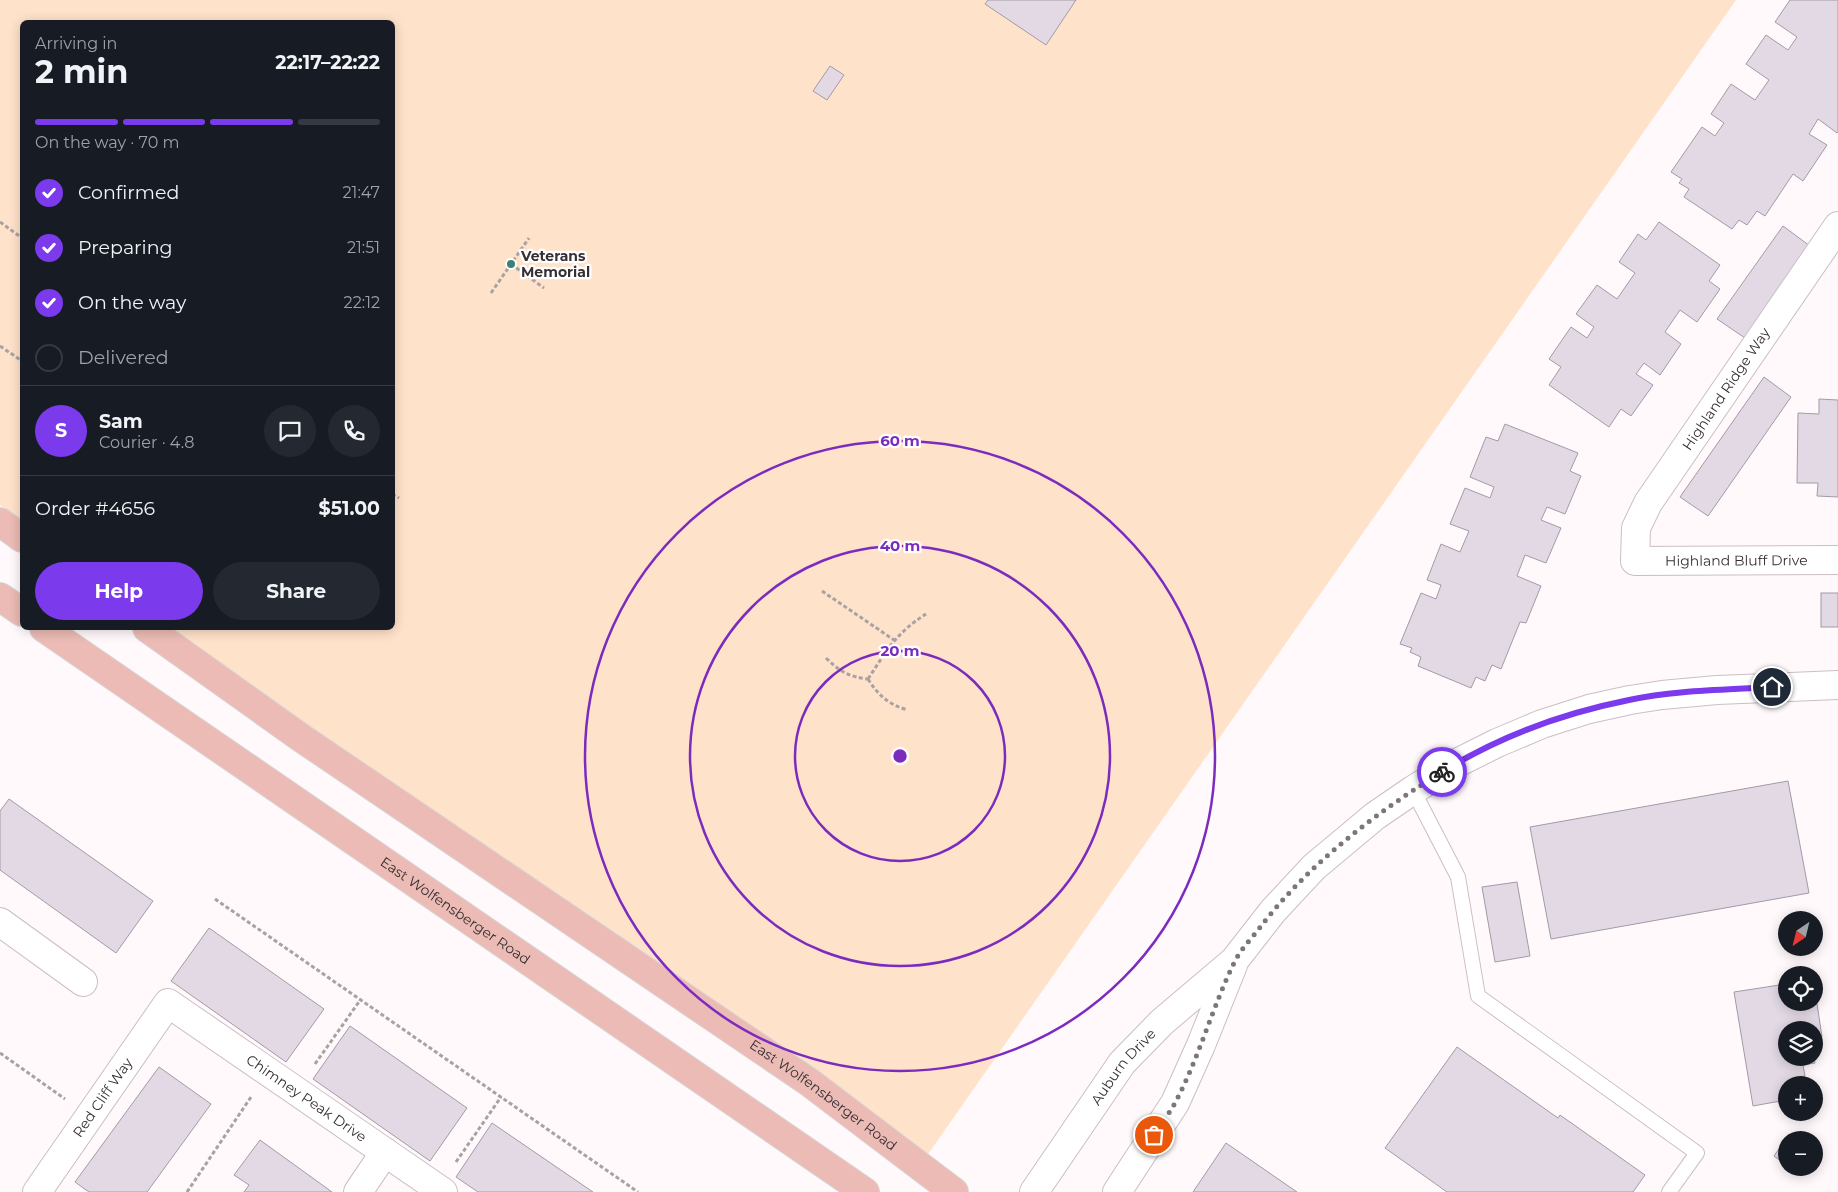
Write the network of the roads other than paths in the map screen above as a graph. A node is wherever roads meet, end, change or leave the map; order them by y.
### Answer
1 (1838, 226) edge
2 (0, 522) edge
3 (20, 537) edge
4 (1838, 560) edge
5 (1635, 561) joint
6 (0, 597) edge
7 (0, 611) edge
8 (20, 611) edge
9 (20, 620) edge
10 (46, 630) edge
11 (150, 630) edge
12 (1838, 685) edge
13 (1413, 790) junction
14 (0, 922) edge
15 (1234, 961) junction
16 (84, 982) dead end
17 (168, 1004) joint
18 (385, 1152) junction
19 (441, 1191) edge
20 (38, 1192) edge
21 (358, 1192) edge
22 (865, 1192) edge
23 (954, 1192) edge
24 (1034, 1192) edge
25 (1116, 1192) edge
26 (1669, 1192) edge

1 - 5 street, Highland Ridge Way
2 - 3 main road
4 - 5 street, Highland Bluff Drive
6 - 8 main road
7 - 9 street
10 - 22 main road, East Wolfensberger Road
11 - 23 main road, East Wolfensberger Road
12 - 13 street, Auburn Drive
13 - 15 street, Auburn Drive
13 - 26 lane
14 - 16 street
15 - 24 street, Auburn Drive
15 - 25 street, Auburn Drive
17 - 18 street, Chimney Peak Drive
17 - 20 street, Red Cliff Way
18 - 19 street, Chimney Peak Drive
18 - 21 street

